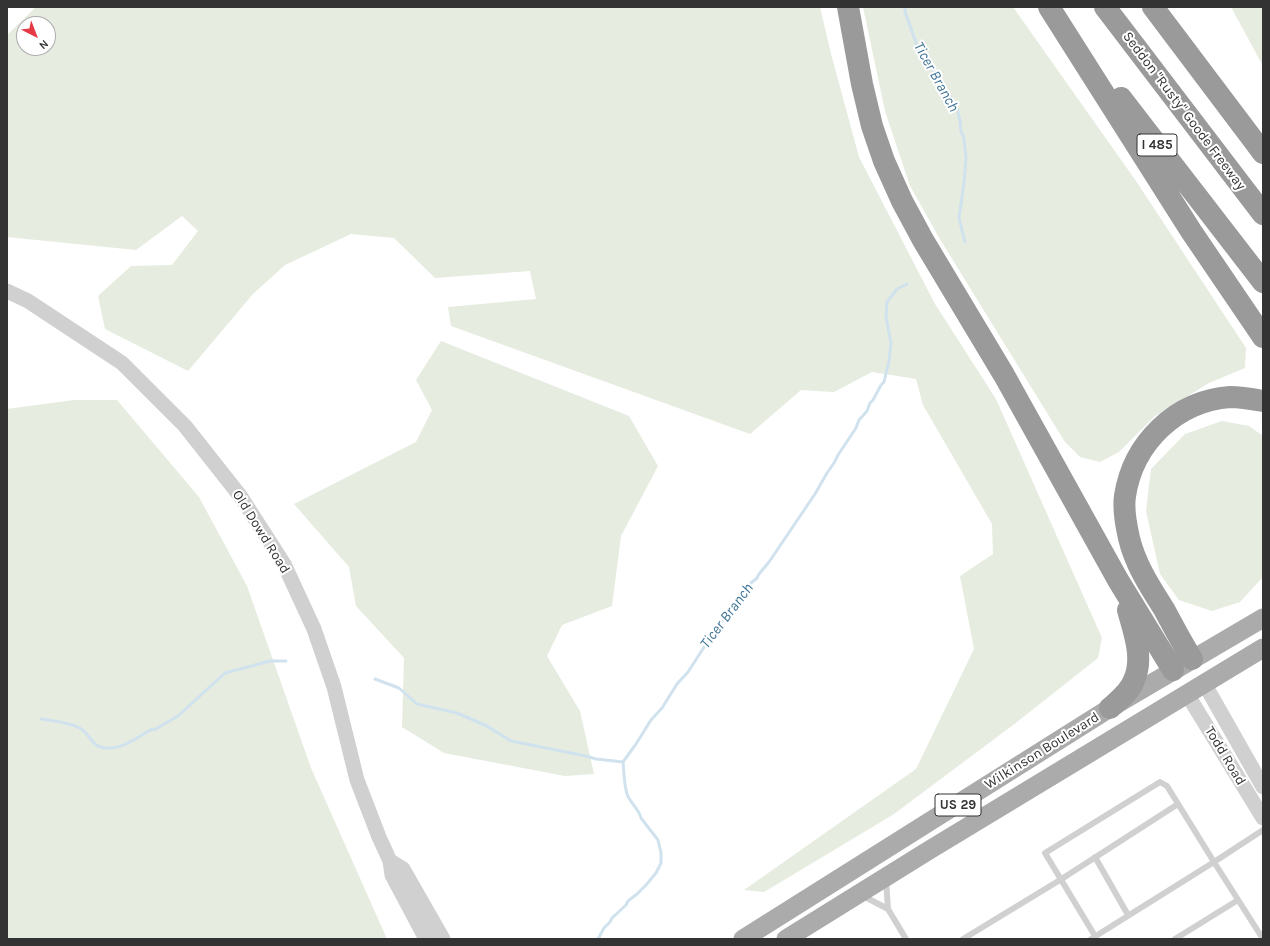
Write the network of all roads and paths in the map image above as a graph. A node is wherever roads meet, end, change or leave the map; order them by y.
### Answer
1 (848, 7) edge
2 (1050, 7) edge
3 (1106, 7) edge
4 (1153, 7) edge
5 (1263, 153) edge
6 (1263, 214) edge
7 (1263, 282) edge
8 (7, 291) edge
9 (1263, 338) edge
10 (1263, 400) edge
11 (1118, 580) junction
12 (1263, 618) edge
13 (1263, 648) edge
14 (1192, 659) junction
15 (1173, 670) junction
16 (1204, 683) junction
17 (1187, 694) junction
18 (1110, 708) junction
19 (1263, 787) edge
20 (1178, 804) junction
21 (1104, 817) junction
22 (1263, 818) edge
23 (1094, 823) junction
24 (1108, 823) dead end
25 (1098, 829) dead end
26 (1263, 830) edge
27 (1096, 854) junction
28 (390, 861) junction
29 (1214, 862) junction
30 (886, 877) junction
31 (1060, 880) junction
32 (859, 894) junction
33 (1238, 900) junction
34 (888, 909) junction
35 (1128, 915) junction
36 (1093, 937) edge
37 (1260, 937) edge
38 (426, 939) edge
39 (443, 939) edge
40 (743, 939) edge
41 (786, 939) edge
42 (906, 939) edge
43 (963, 939) edge
44 (1175, 939) edge

1 - 11 highway
2 - 7 highway, I 485
2 - 9 highway
3 - 6 highway, Seddon "Rusty" Goode Freeway / I 485
4 - 5 highway
8 - 28 street, Old Dowd Road
10 - 14 highway
11 - 15 highway
11 - 18 highway
12 - 14 main road, Wilkinson Boulevard / US 29
13 - 16 main road, Wilkinson Boulevard / US 29
14 - 15 main road, Wilkinson Boulevard / US 29
14 - 16 main road
15 - 17 main road
15 - 18 main road, Wilkinson Boulevard / US 29
16 - 17 main road, Wilkinson Boulevard / US 29
16 - 19 street, Todd Road
17 - 22 street, Todd Road
17 - 30 main road, Wilkinson Boulevard / US 29
18 - 40 main road, Wilkinson Boulevard / US 29
20 - 21 lane
20 - 27 lane
20 - 29 lane
21 - 23 lane
21 - 24 lane
23 - 25 lane
23 - 31 lane
26 - 29 lane
27 - 31 lane
27 - 35 lane
28 - 38 street, Old Dowd Road
28 - 39 street, Old Dowd Road
29 - 33 lane
29 - 35 lane
30 - 32 main road, Wilkinson Boulevard / US 29
30 - 34 lane
31 - 36 lane
31 - 43 lane
32 - 34 lane
32 - 41 main road, Wilkinson Boulevard / US 29
33 - 37 lane
33 - 44 lane
34 - 42 lane
35 - 36 lane

